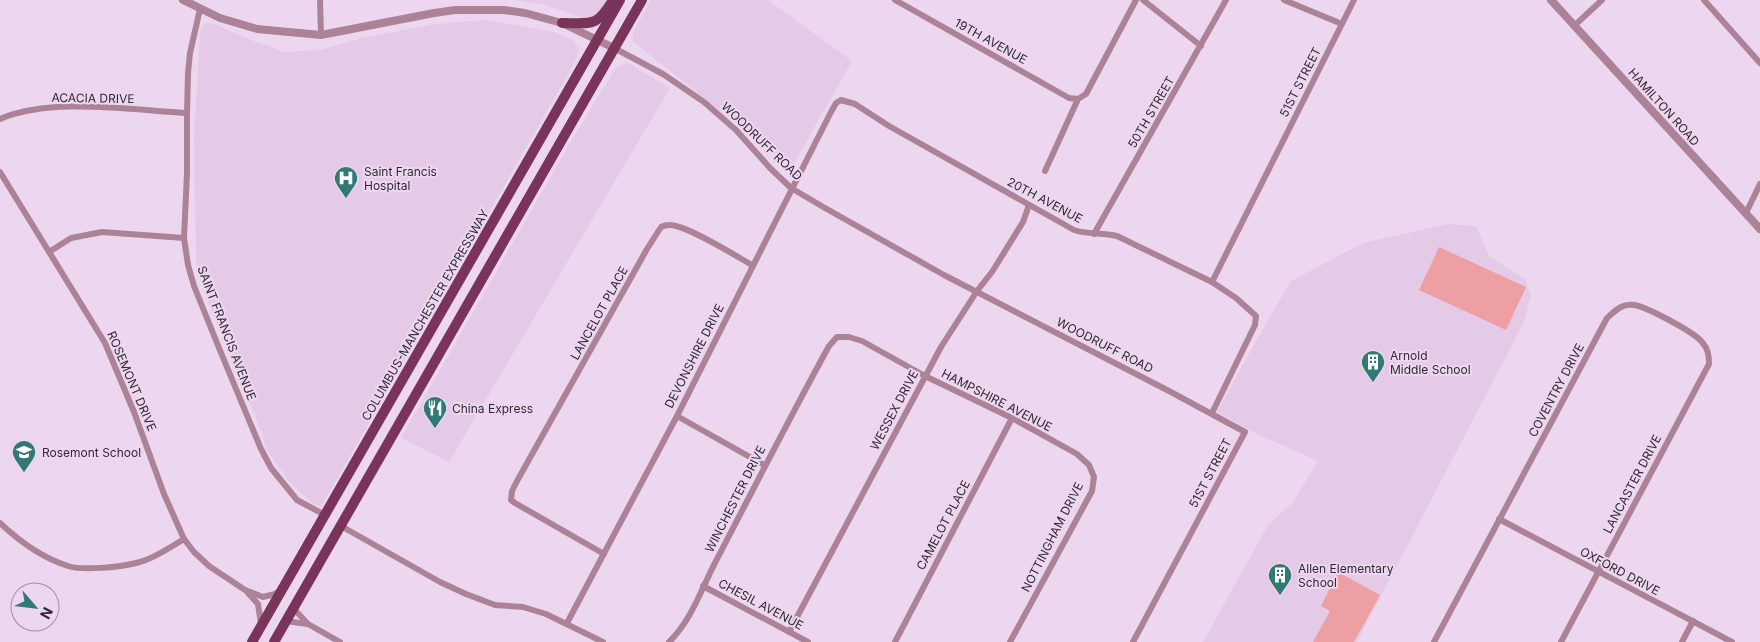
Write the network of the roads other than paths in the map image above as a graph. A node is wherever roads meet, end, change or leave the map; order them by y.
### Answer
1 (183, 0) edge
2 (320, 0) edge
3 (612, 0) edge
4 (620, 0) edge
5 (642, 0) edge
6 (895, 0) edge
7 (1136, 0) edge
8 (1143, 0) edge
9 (1226, 0) edge
10 (1284, 0) edge
11 (1354, 0) edge
12 (1551, 0) edge
13 (1602, 0) edge
14 (1704, 0) edge
15 (200, 9) junction
16 (562, 23) junction
17 (1342, 24) junction
18 (1575, 25) junction
19 (321, 35) junction
20 (597, 40) junction
21 (1201, 46) junction
22 (614, 48) junction
23 (1760, 62) edge
24 (1078, 99) junction
25 (841, 100) joint
26 (186, 113) junction
27 (0, 119) edge
28 (1044, 171) dead end
29 (0, 172) edge
30 (1760, 184) edge
31 (792, 188) junction
32 (1029, 205) junction
33 (1746, 213) junction
34 (494, 220) junction
35 (1760, 230) edge
36 (1094, 234) junction
37 (184, 238) junction
38 (49, 252) junction
39 (752, 265) junction
40 (1212, 282) junction
41 (475, 290) junction
42 (977, 291) junction
43 (818, 365) joint
44 (925, 376) junction
45 (1212, 413) junction
46 (677, 416) junction
47 (1682, 416) joint
48 (1012, 418) junction
49 (1068, 449) joint
50 (764, 465) junction
51 (325, 515) junction
52 (1499, 519) junction
53 (0, 523) edge
54 (341, 526) junction
55 (184, 540) junction
56 (604, 554) junction
57 (1598, 572) junction
58 (703, 586) junction
59 (283, 589) junction
60 (245, 590) junction
61 (294, 608) junction
62 (286, 621) junction
63 (1693, 622) junction
64 (567, 623) junction
65 (308, 624) junction
66 (262, 626) junction
67 (789, 632) junction
68 (252, 642) edge
69 (274, 642) edge
70 (340, 642) edge
71 (603, 642) edge
72 (669, 642) edge
73 (808, 642) edge
74 (895, 642) edge
75 (1010, 642) edge
76 (1133, 642) edge
77 (1434, 642) edge
78 (1561, 642) edge
79 (1682, 642) edge
80 (1732, 642) edge

1 - 15 street, WOODRUFF ROAD
2 - 19 street
3 - 16 main road
4 - 20 main road, COLUMBUS-MANCHESTER EXPRESSWAY
5 - 22 main road
6 - 24 street, 19TH AVENUE
7 - 24 street
8 - 21 street
9 - 21 street, 50TH STREET
10 - 17 street
11 - 17 street, 51ST STREET
12 - 18 street, HAMILTON ROAD
13 - 18 street
14 - 23 street
15 - 19 street, WOODRUFF ROAD
15 - 26 street, SAINT FRANCIS AVENUE
16 - 19 street, WOODRUFF ROAD
16 - 20 street, WOODRUFF ROAD
17 - 40 street, 51ST STREET
18 - 33 street, HAMILTON ROAD
20 - 22 street, WOODRUFF ROAD
20 - 34 main road, COLUMBUS-MANCHESTER EXPRESSWAY
21 - 36 street, 50TH STREET
22 - 31 street, WOODRUFF ROAD
22 - 41 main road
24 - 28 street
25 - 31 street, DEVONSHIRE DRIVE
25 - 32 street, 20TH AVENUE
26 - 27 street, ACACIA DRIVE
26 - 37 street, SAINT FRANCIS AVENUE
29 - 38 street, ROSEMONT DRIVE
30 - 33 street
31 - 39 street, DEVONSHIRE DRIVE
31 - 42 street, WOODRUFF ROAD
32 - 36 street, 20TH AVENUE
32 - 42 street, WESSEX DRIVE
33 - 35 street, HAMILTON ROAD
34 - 41 main road
34 - 51 main road, COLUMBUS-MANCHESTER EXPRESSWAY
36 - 40 street, 20TH AVENUE
37 - 38 street
37 - 51 street, SAINT FRANCIS AVENUE
38 - 55 street, ROSEMONT DRIVE
39 - 46 street, DEVONSHIRE DRIVE
39 - 56 street, LANCELOT PLACE
40 - 45 street, 20TH AVENUE
41 - 54 main road
42 - 44 street, WESSEX DRIVE
42 - 45 street, WOODRUFF ROAD
43 - 44 street, HAMPSHIRE AVENUE
43 - 50 street, WINCHESTER DRIVE
44 - 48 street, HAMPSHIRE AVENUE
44 - 67 street, WESSEX DRIVE
45 - 76 street, 51ST STREET
46 - 50 street
46 - 56 street, DEVONSHIRE DRIVE
47 - 52 street, COVENTRY DRIVE
47 - 57 street, LANCASTER DRIVE
48 - 49 street, HAMPSHIRE AVENUE
48 - 74 street, CAMELOT PLACE
49 - 75 street, NOTTINGHAM DRIVE
50 - 58 street, WINCHESTER DRIVE
51 - 59 main road, COLUMBUS-MANCHESTER EXPRESSWAY
52 - 57 street, OXFORD DRIVE
52 - 77 street, COVENTRY DRIVE
53 - 55 street
54 - 61 main road
54 - 64 street
55 - 60 street, ROSEMONT DRIVE
56 - 64 street, DEVONSHIRE DRIVE
57 - 63 street, OXFORD DRIVE
57 - 78 street, LANCASTER DRIVE
58 - 67 street, CHESIL AVENUE
58 - 72 street, WINCHESTER DRIVE
59 - 60 street, ROSEMONT DRIVE
59 - 66 main road, COLUMBUS-MANCHESTER EXPRESSWAY
60 - 66 street, ROSEMONT DRIVE
61 - 62 main road
61 - 65 street
62 - 65 street
62 - 69 main road
63 - 79 street
63 - 80 street, OXFORD DRIVE
64 - 71 street
65 - 70 street
66 - 68 main road, COLUMBUS-MANCHESTER EXPRESSWAY
67 - 73 street, CHESIL AVENUE

